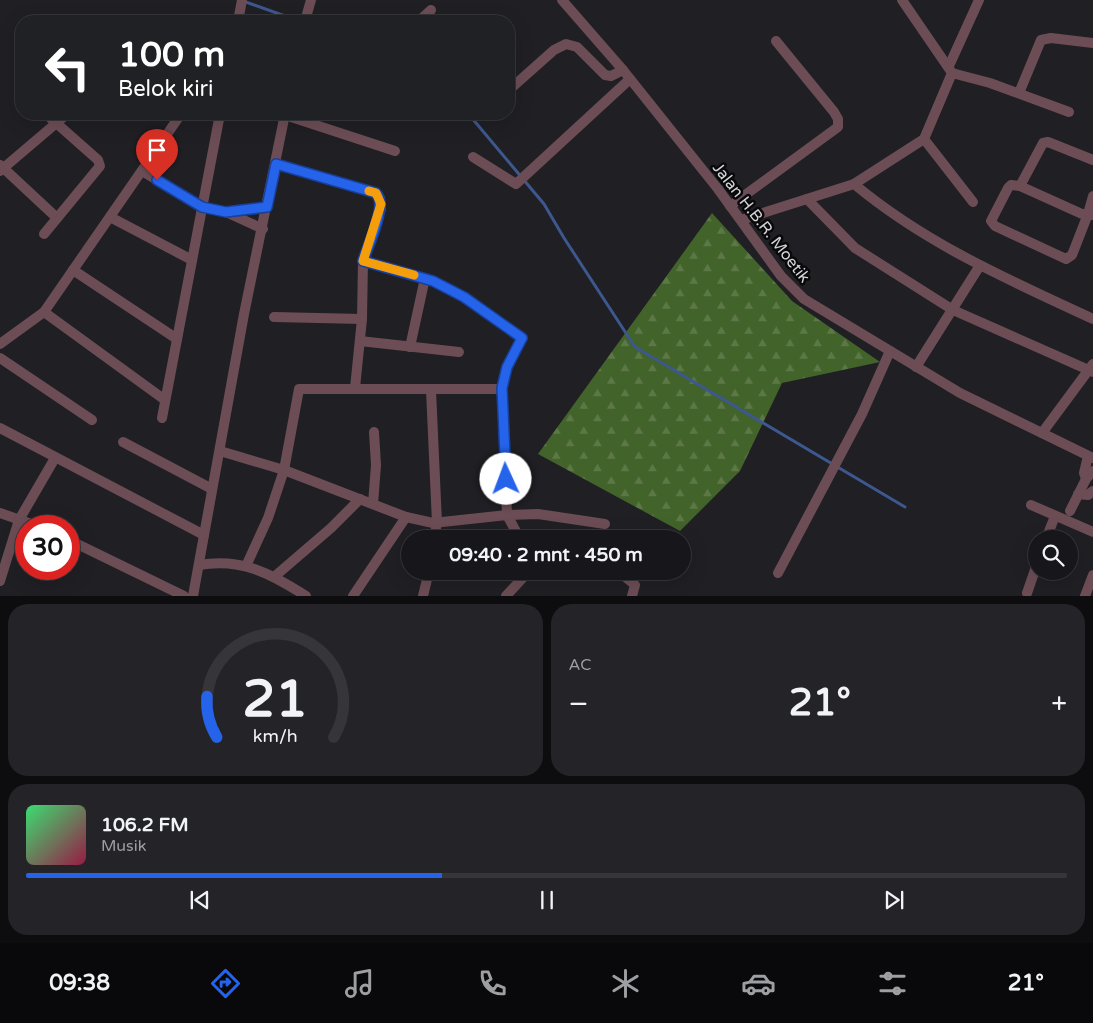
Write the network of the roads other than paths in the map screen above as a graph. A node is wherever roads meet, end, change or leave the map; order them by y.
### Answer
1 (242, 0) edge
2 (562, 0) edge
3 (902, 0) edge
4 (979, 0) edge
5 (431, 10) dead end
6 (239, 15) edge
7 (426, 15) edge
8 (776, 41) dead end
9 (1093, 43) edge
10 (950, 69) junction
11 (623, 70) junction
12 (630, 79) junction
13 (515, 85) edge
14 (1020, 93) junction
15 (1069, 112) dead end
16 (52, 120) edge
17 (60, 120) edge
18 (177, 120) edge
19 (219, 120) edge
20 (284, 120) edge
21 (303, 120) edge
22 (56, 124) junction
23 (924, 139) junction
24 (396, 151) dead end
25 (473, 157) dead end
26 (1093, 160) edge
27 (276, 164) junction
28 (1, 168) edge
29 (142, 171) junction
30 (854, 184) junction
31 (1020, 186) junction
32 (1093, 196) edge
33 (807, 199) junction
34 (973, 202) dead end
35 (730, 206) junction
36 (202, 207) junction
37 (267, 207) junction
38 (226, 212) junction
39 (1090, 214) edge
40 (110, 217) junction
41 (57, 218) junction
42 (741, 220) junction
43 (263, 229) junction
44 (44, 234) dead end
45 (192, 260) junction
46 (363, 261) junction
47 (979, 267) junction
48 (73, 270) junction
49 (425, 278) junction
50 (953, 310) junction
51 (44, 312) junction
52 (274, 317) dead end
53 (362, 319) junction
54 (1093, 319) edge
55 (177, 339) junction
56 (360, 341) junction
57 (0, 344) edge
58 (410, 346) junction
59 (890, 351) junction
60 (459, 352) dead end
61 (0, 358) edge
62 (916, 367) junction
63 (1092, 369) edge
64 (355, 388) junction
65 (502, 388) junction
66 (430, 390) junction
67 (165, 400) junction
68 (162, 418) dead end
69 (92, 420) dead end
70 (0, 428) edge
71 (374, 432) dead end
72 (1042, 433) junction
73 (123, 442) dead end
74 (220, 451) junction
75 (1091, 457) edge
76 (55, 458) junction
77 (284, 470) junction
78 (1093, 471) edge
79 (1086, 479) junction
80 (212, 489) junction
81 (1093, 491) edge
82 (1078, 494) junction
83 (360, 499) junction
84 (374, 504) junction
85 (1031, 505) dead end
86 (1070, 511) dead end
87 (0, 513) edge
88 (22, 515) edge
89 (507, 515) junction
90 (1055, 516) junction
91 (406, 517) junction
92 (15, 519) edge
93 (437, 523) junction
94 (605, 524) dead end
95 (436, 530) edge
96 (515, 530) edge
97 (1050, 530) edge
98 (15, 531) edge
99 (1093, 532) edge
100 (204, 535) junction
101 (80, 545) edge
102 (3, 564) edge
103 (199, 565) junction
104 (246, 566) junction
105 (778, 572) dead end
106 (1093, 575) edge
107 (274, 577) junction
108 (426, 580) edge
109 (520, 580) edge
110 (629, 580) edge
111 (1032, 580) edge
112 (0, 581) edge
113 (1027, 593) dead end
114 (184, 596) edge
115 (193, 596) edge
116 (306, 596) edge
117 (353, 596) edge
118 (423, 596) edge
119 (506, 596) edge
120 (632, 596) edge
121 (1085, 596) edge

1 - 6 street
2 - 11 street, Jalan H.B.R. Moetik
3 - 10 street
4 - 10 street
5 - 7 street
8 - 35 street
9 - 14 street
10 - 14 street
10 - 23 street
11 - 12 street, Jalan H.B.R. Moetik
11 - 13 street
12 - 25 street
12 - 35 street, Jalan H.B.R. Moetik
14 - 15 street
16 - 22 street
17 - 22 street
18 - 29 street
19 - 36 street
20 - 27 street
21 - 24 street
22 - 28 street
22 - 41 street
23 - 30 street
23 - 34 street
26 - 31 street
27 - 37 street
27 - 46 street
28 - 41 street
29 - 36 street
29 - 40 street
30 - 33 street
30 - 47 street
31 - 39 street
31 - 39 street
32 - 39 street
33 - 42 street
33 - 50 street
35 - 42 street, Jalan H.B.R. Moetik
36 - 38 street
36 - 45 street
37 - 38 street
37 - 43 street
38 - 43 street
40 - 45 street
40 - 48 street
41 - 44 street
42 - 59 street, Jalan H.B.R. Moetik
43 - 74 street
45 - 55 street
46 - 49 street
46 - 53 street
47 - 50 street
47 - 54 street
48 - 51 street
48 - 55 street
49 - 58 street
49 - 65 street
50 - 62 street
50 - 63 street
51 - 57 street
51 - 67 street
52 - 53 street
53 - 56 street
55 - 67 street
56 - 58 street
56 - 64 street
58 - 60 street
59 - 62 street, Jalan H.B.R. Moetik
59 - 105 street
61 - 69 street
62 - 72 street, Jalan H.B.R. Moetik
63 - 72 street
64 - 66 street
64 - 77 street
65 - 66 street
65 - 89 street
66 - 93 street
67 - 68 street
70 - 76 street
71 - 84 street
72 - 75 street, Jalan H.B.R. Moetik
73 - 80 street
74 - 77 street
74 - 80 street
75 - 79 street
76 - 88 street
76 - 100 street
77 - 83 street
77 - 104 street
78 - 79 street
79 - 82 street
80 - 100 street
81 - 82 street
82 - 86 street
83 - 84 street
83 - 107 street
84 - 91 street
85 - 90 street
87 - 92 street
89 - 93 street
89 - 94 street
89 - 96 street
90 - 97 street
90 - 99 street
91 - 93 street
91 - 117 street
93 - 95 street
98 - 102 street
100 - 103 street
101 - 114 street
102 - 112 street
103 - 104 street
103 - 115 street
104 - 107 street
106 - 121 street
107 - 116 street
108 - 118 street
109 - 119 street
110 - 120 street
111 - 113 street

